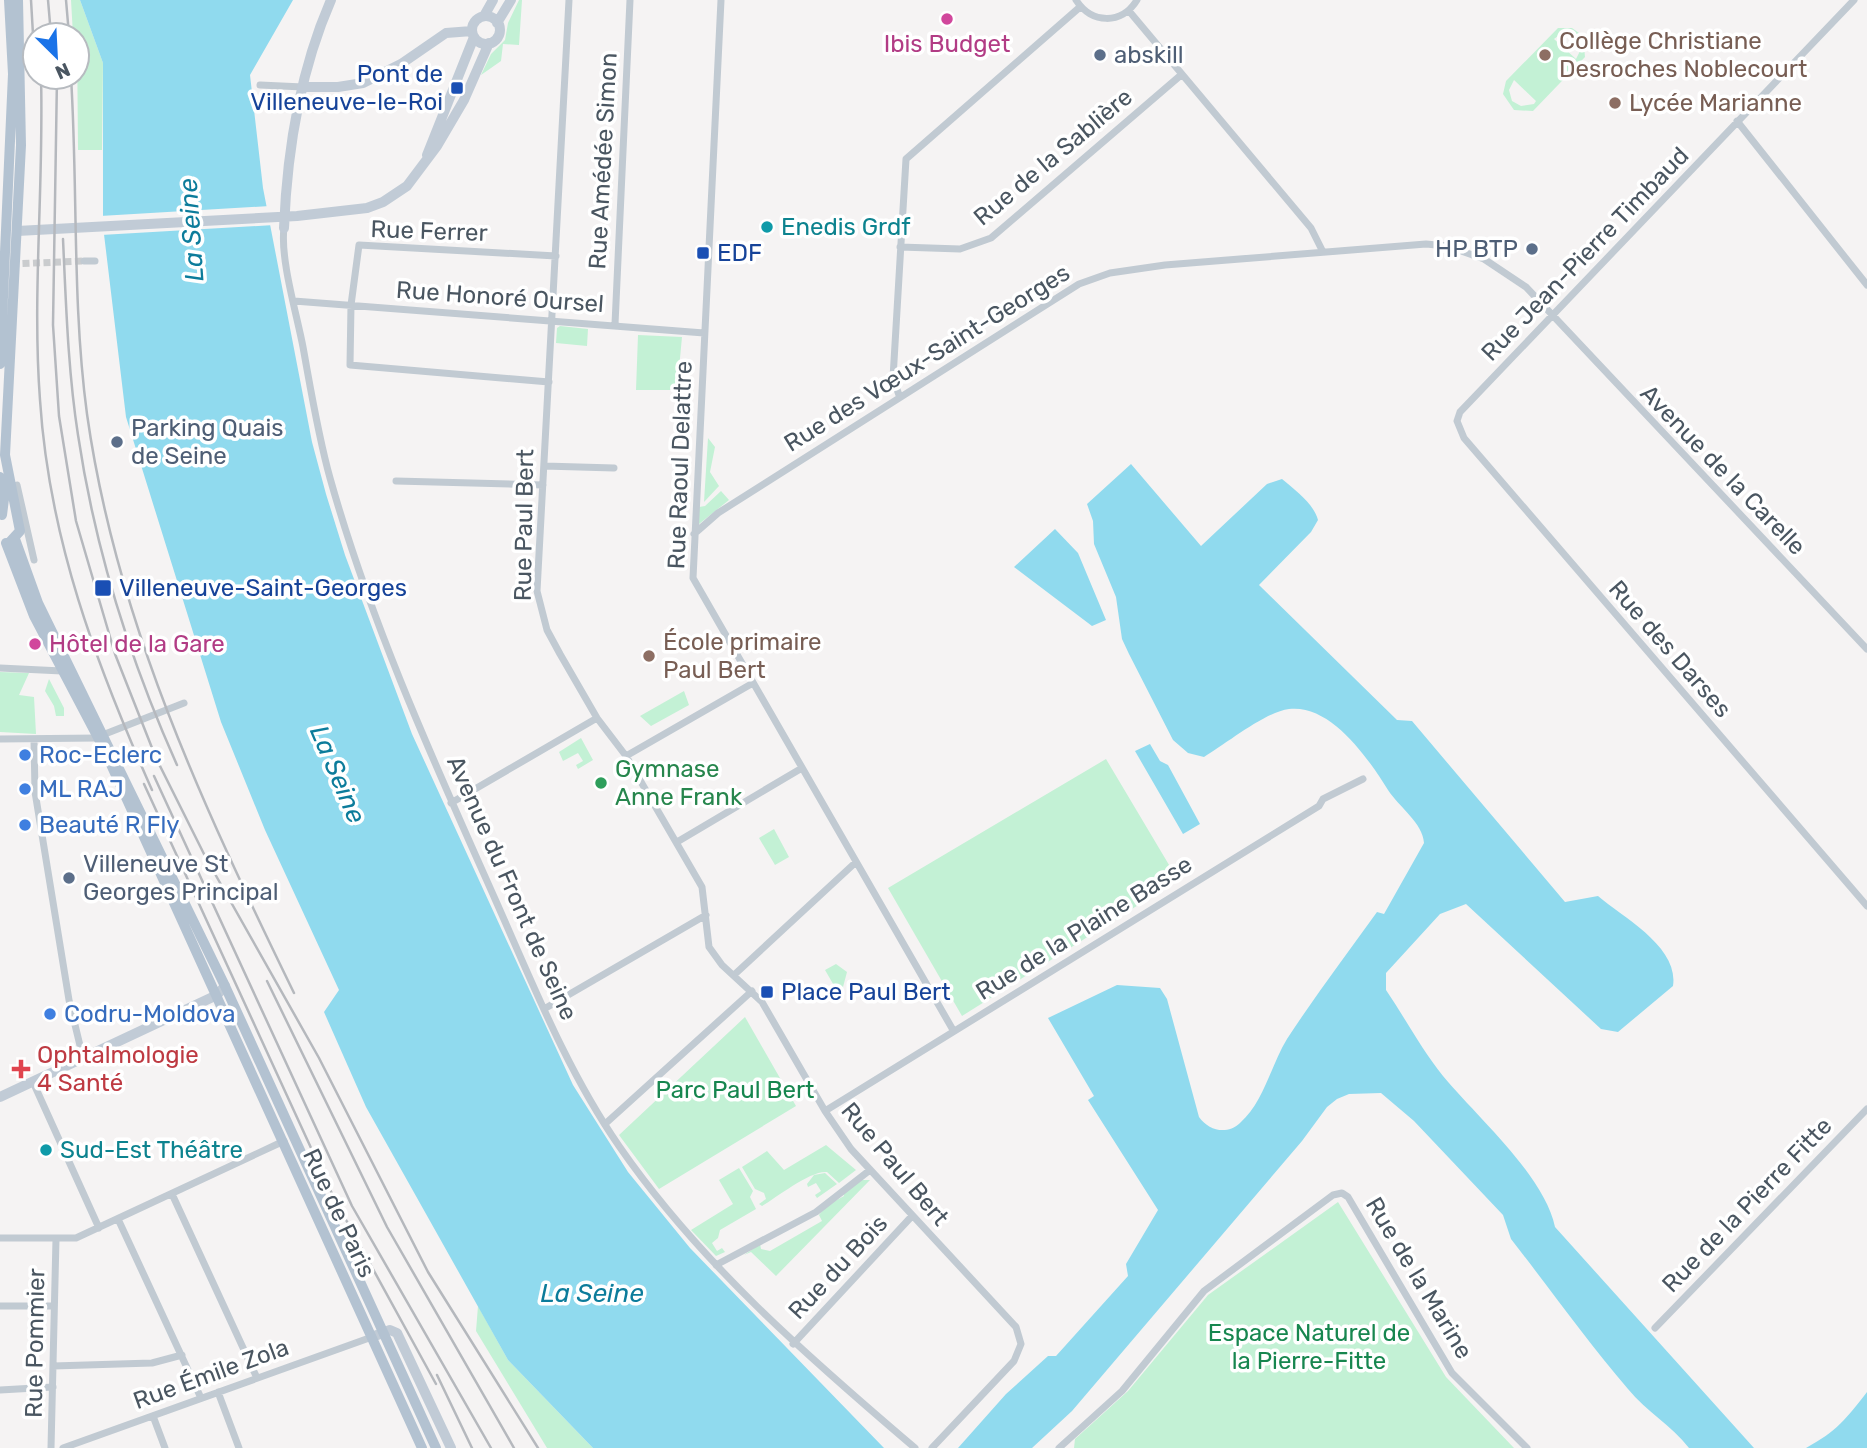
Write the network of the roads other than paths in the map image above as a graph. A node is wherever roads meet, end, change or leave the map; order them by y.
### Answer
1 (331, 0) edge
2 (493, 0) edge
3 (511, 0) edge
4 (569, 0) edge
5 (630, 0) edge
6 (721, 0) edge
7 (1137, 0) edge
8 (1854, 0) edge
9 (14, 3) edge
10 (1078, 3) edge
11 (1129, 10) junction
12 (484, 16) junction
13 (497, 23) junction
14 (473, 34) junction
15 (489, 43) junction
16 (1181, 75) junction
17 (260, 85) dead end
18 (303, 87) junction
19 (1737, 121) junction
20 (426, 159) junction
21 (284, 228) joint
22 (11, 231) junction
23 (900, 247) junction
24 (1323, 252) junction
25 (556, 256) junction
26 (85, 261) tunnel mouth
27 (95, 261) dead end
28 (1867, 285) edge
29 (294, 301) junction
30 (351, 305) junction
31 (1552, 317) junction
32 (552, 321) junction
33 (615, 324) junction
34 (704, 333) junction
35 (0, 364) edge
36 (549, 382) junction
37 (900, 395) junction
38 (1460, 412) joint
39 (544, 466) junction
40 (614, 468) dead end
41 (396, 481) dead end
42 (5, 483) edge
43 (543, 485) junction
44 (1, 515) edge
45 (14, 534) edge
46 (694, 534) junction
47 (34, 560) dead end
48 (1867, 649) edge
49 (0, 668) edge
50 (62, 671) junction
51 (753, 683) junction
52 (184, 703) dead end
53 (597, 718) junction
54 (101, 736) junction
55 (0, 739) edge
56 (33, 740) junction
57 (626, 756) junction
58 (802, 768) junction
59 (1363, 779) dead end
60 (451, 803) junction
61 (677, 842) junction
62 (856, 862) junction
63 (1867, 906) edge
64 (706, 915) junction
65 (734, 975) junction
66 (752, 990) junction
67 (221, 991) junction
68 (544, 1009) junction
69 (953, 1030) junction
70 (83, 1058) junction
71 (33, 1082) junction
72 (0, 1097) edge
73 (1867, 1110) edge
74 (825, 1111) junction
75 (605, 1124) junction
76 (284, 1141) junction
77 (870, 1170) junction
78 (172, 1194) junction
79 (912, 1216) junction
80 (118, 1219) junction
81 (99, 1228) junction
82 (0, 1238) edge
83 (57, 1239) junction
84 (716, 1265) junction
85 (0, 1306) edge
86 (54, 1306) junction
87 (1655, 1328) dead end
88 (385, 1332) junction
89 (372, 1337) junction
90 (793, 1344) junction
91 (181, 1355) junction
92 (53, 1366) junction
93 (257, 1378) junction
94 (53, 1387) junction
95 (0, 1390) edge
96 (218, 1392) junction
97 (201, 1398) junction
98 (153, 1416) junction
99 (84, 1444) edge
100 (51, 1448) edge
101 (63, 1448) edge
102 (165, 1448) edge
103 (239, 1448) edge
104 (422, 1448) edge
105 (436, 1448) edge
106 (451, 1448) edge
107 (915, 1448) edge
108 (932, 1448) edge
109 (1059, 1448) edge
110 (1527, 1448) edge

1 - 18 main road
2 - 12 main road
3 - 13 main road
4 - 25 street, Rue Paul Bert
5 - 33 street, Rue Amédée Simon
6 - 34 street, Rue Raoul Delattre
7 - 11 street
8 - 19 street, Rue Jean-Pierre Timbaud
9 - 22 main road
10 - 11 street
10 - 23 street
11 - 16 street
12 - 13 main road
12 - 14 main road
13 - 15 main road
14 - 15 main road
14 - 18 main road
14 - 20 main road
15 - 20 main road
16 - 23 street, Rue de la Sablière
16 - 24 street
17 - 18 street
18 - 21 main road
19 - 28 street
19 - 31 street, Rue Jean-Pierre Timbaud
20 - 22 main road
21 - 29 street, Avenue du Front de Seine
22 - 35 main road
22 - 42 main road
23 - 37 street
24 - 31 street, Rue des Vœux-Saint-Georges
24 - 37 street, Rue des Vœux-Saint-Georges
25 - 30 street, Rue Ferrer
25 - 32 street, Rue Paul Bert
26 - 27 street
29 - 30 street, Rue Honoré Oursel
29 - 60 street, Avenue du Front de Seine
30 - 32 street, Rue Honoré Oursel
30 - 36 street
31 - 38 street, Rue Jean-Pierre Timbaud
31 - 48 street, Avenue de la Carelle
32 - 33 street, Rue Honoré Oursel
32 - 36 street, Rue Paul Bert
33 - 34 street, Rue Honoré Oursel
34 - 46 street, Rue Raoul Delattre
36 - 39 street, Rue Paul Bert
37 - 46 street, Rue des Vœux-Saint-Georges
38 - 63 street, Rue des Darses
39 - 40 street
39 - 43 street, Rue Paul Bert
41 - 43 street
42 - 44 main road
42 - 45 main road
43 - 53 street, Rue Paul Bert
44 - 45 main road
45 - 47 street
45 - 50 main road
45 - 54 main road
46 - 51 street, Rue Raoul Delattre
49 - 50 street
50 - 54 main road
51 - 57 street
51 - 58 street, Rue Raoul Delattre
52 - 54 street
53 - 57 street, Rue Paul Bert
53 - 60 street
54 - 56 street
54 - 67 main road, Rue de Paris
55 - 56 street
56 - 70 street
57 - 61 street, Rue Paul Bert
58 - 61 street
58 - 62 street, Rue Raoul Delattre
59 - 69 street, Rue de la Plaine Basse
60 - 68 street, Avenue du Front de Seine
61 - 64 street, Rue Paul Bert
62 - 65 street
62 - 69 street, Rue Raoul Delattre
64 - 65 street, Rue Paul Bert
64 - 68 street
65 - 66 street, Rue Paul Bert
66 - 74 street, Rue Paul Bert
66 - 75 street
67 - 70 main road
67 - 76 main road, Rue de Paris
67 - 88 main road, Rue de Paris
68 - 75 street, Avenue du Front de Seine
69 - 74 street, Rue de la Plaine Basse
70 - 71 main road
71 - 72 main road
71 - 81 street
73 - 87 street, Rue de la Pierre Fitte
74 - 77 street, Rue Paul Bert
75 - 84 street, Avenue du Front de Seine
76 - 78 street
76 - 89 main road, Rue de Paris
77 - 79 street, Rue Paul Bert
77 - 84 street
78 - 80 street
78 - 93 street
79 - 90 street, Rue du Bois
79 - 108 street, Rue Paul Bert
80 - 81 street
80 - 91 street
81 - 83 street
82 - 83 street
83 - 86 street, Rue Pommier
84 - 90 street, Avenue du Front de Seine
85 - 86 street
86 - 92 street, Rue Pommier
88 - 89 main road
88 - 105 main road, Rue de Paris
88 - 106 main road
89 - 93 street, Rue Émile Zola
89 - 104 main road, Rue de Paris
90 - 107 street, Avenue du Front de Seine
91 - 92 street
91 - 97 street
92 - 94 street, Rue Pommier
93 - 96 street, Rue Émile Zola
94 - 95 street
94 - 100 street, Rue Pommier
96 - 97 street, Rue Émile Zola
96 - 103 street
97 - 98 street, Rue Émile Zola
98 - 99 street, Rue Émile Zola
98 - 102 street
99 - 101 street, Rue Émile Zola
109 - 110 street, Rue de la Marine

